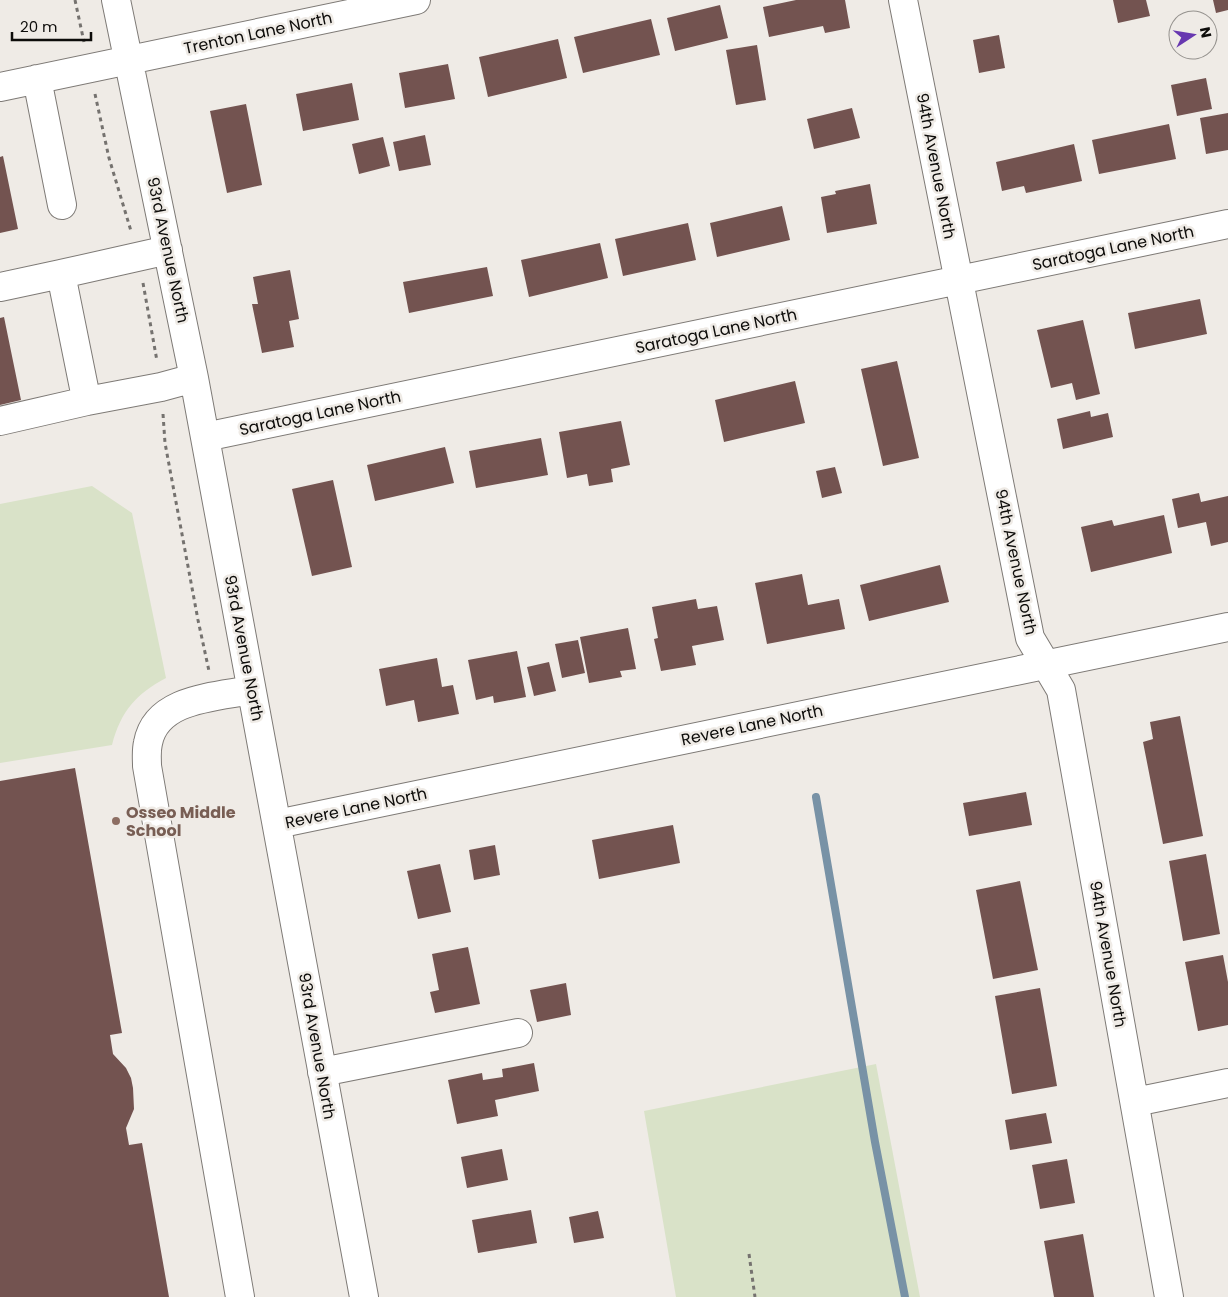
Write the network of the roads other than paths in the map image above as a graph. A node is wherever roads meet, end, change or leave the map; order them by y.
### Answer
1 (116, 0) edge
2 (416, 0) edge
3 (902, 0) edge
4 (129, 60) junction
5 (37, 80) junction
6 (0, 87) edge
7 (62, 205) dead end
8 (1228, 224) edge
9 (168, 250) junction
10 (62, 274) junction
11 (958, 280) junction
12 (0, 287) edge
13 (194, 378) junction
14 (87, 401) junction
15 (0, 421) edge
16 (205, 437) junction
17 (1228, 627) edge
18 (1045, 664) junction
19 (251, 690) junction
20 (277, 824) junction
21 (518, 1033) dead end
22 (322, 1072) junction
23 (1228, 1083) edge
24 (1134, 1102) junction
25 (240, 1297) edge
26 (364, 1297) edge
27 (1169, 1297) edge

1 - 4 street, 93rd Avenue North
2 - 4 street, Trenton Lane North
3 - 11 street, 94th Avenue North
4 - 5 street, Trenton Lane North
4 - 9 street, 93rd Avenue North
5 - 6 street, Trenton Lane North
5 - 7 street
8 - 11 street, Saratoga Lane North
9 - 10 street
9 - 13 street, 93rd Avenue North
10 - 12 street
10 - 14 street
11 - 16 street, Saratoga Lane North
11 - 18 street, 94th Avenue North
13 - 14 street
13 - 16 street, 93rd Avenue North
14 - 15 street
16 - 19 street, 93rd Avenue North
17 - 18 street, Revere Lane North
18 - 20 street, Revere Lane North
18 - 24 street, 94th Avenue North
19 - 20 street, 93rd Avenue North
19 - 25 street
20 - 22 street, 93rd Avenue North
21 - 22 street
22 - 26 street, 93rd Avenue North
23 - 24 street
24 - 27 street, 94th Avenue North

